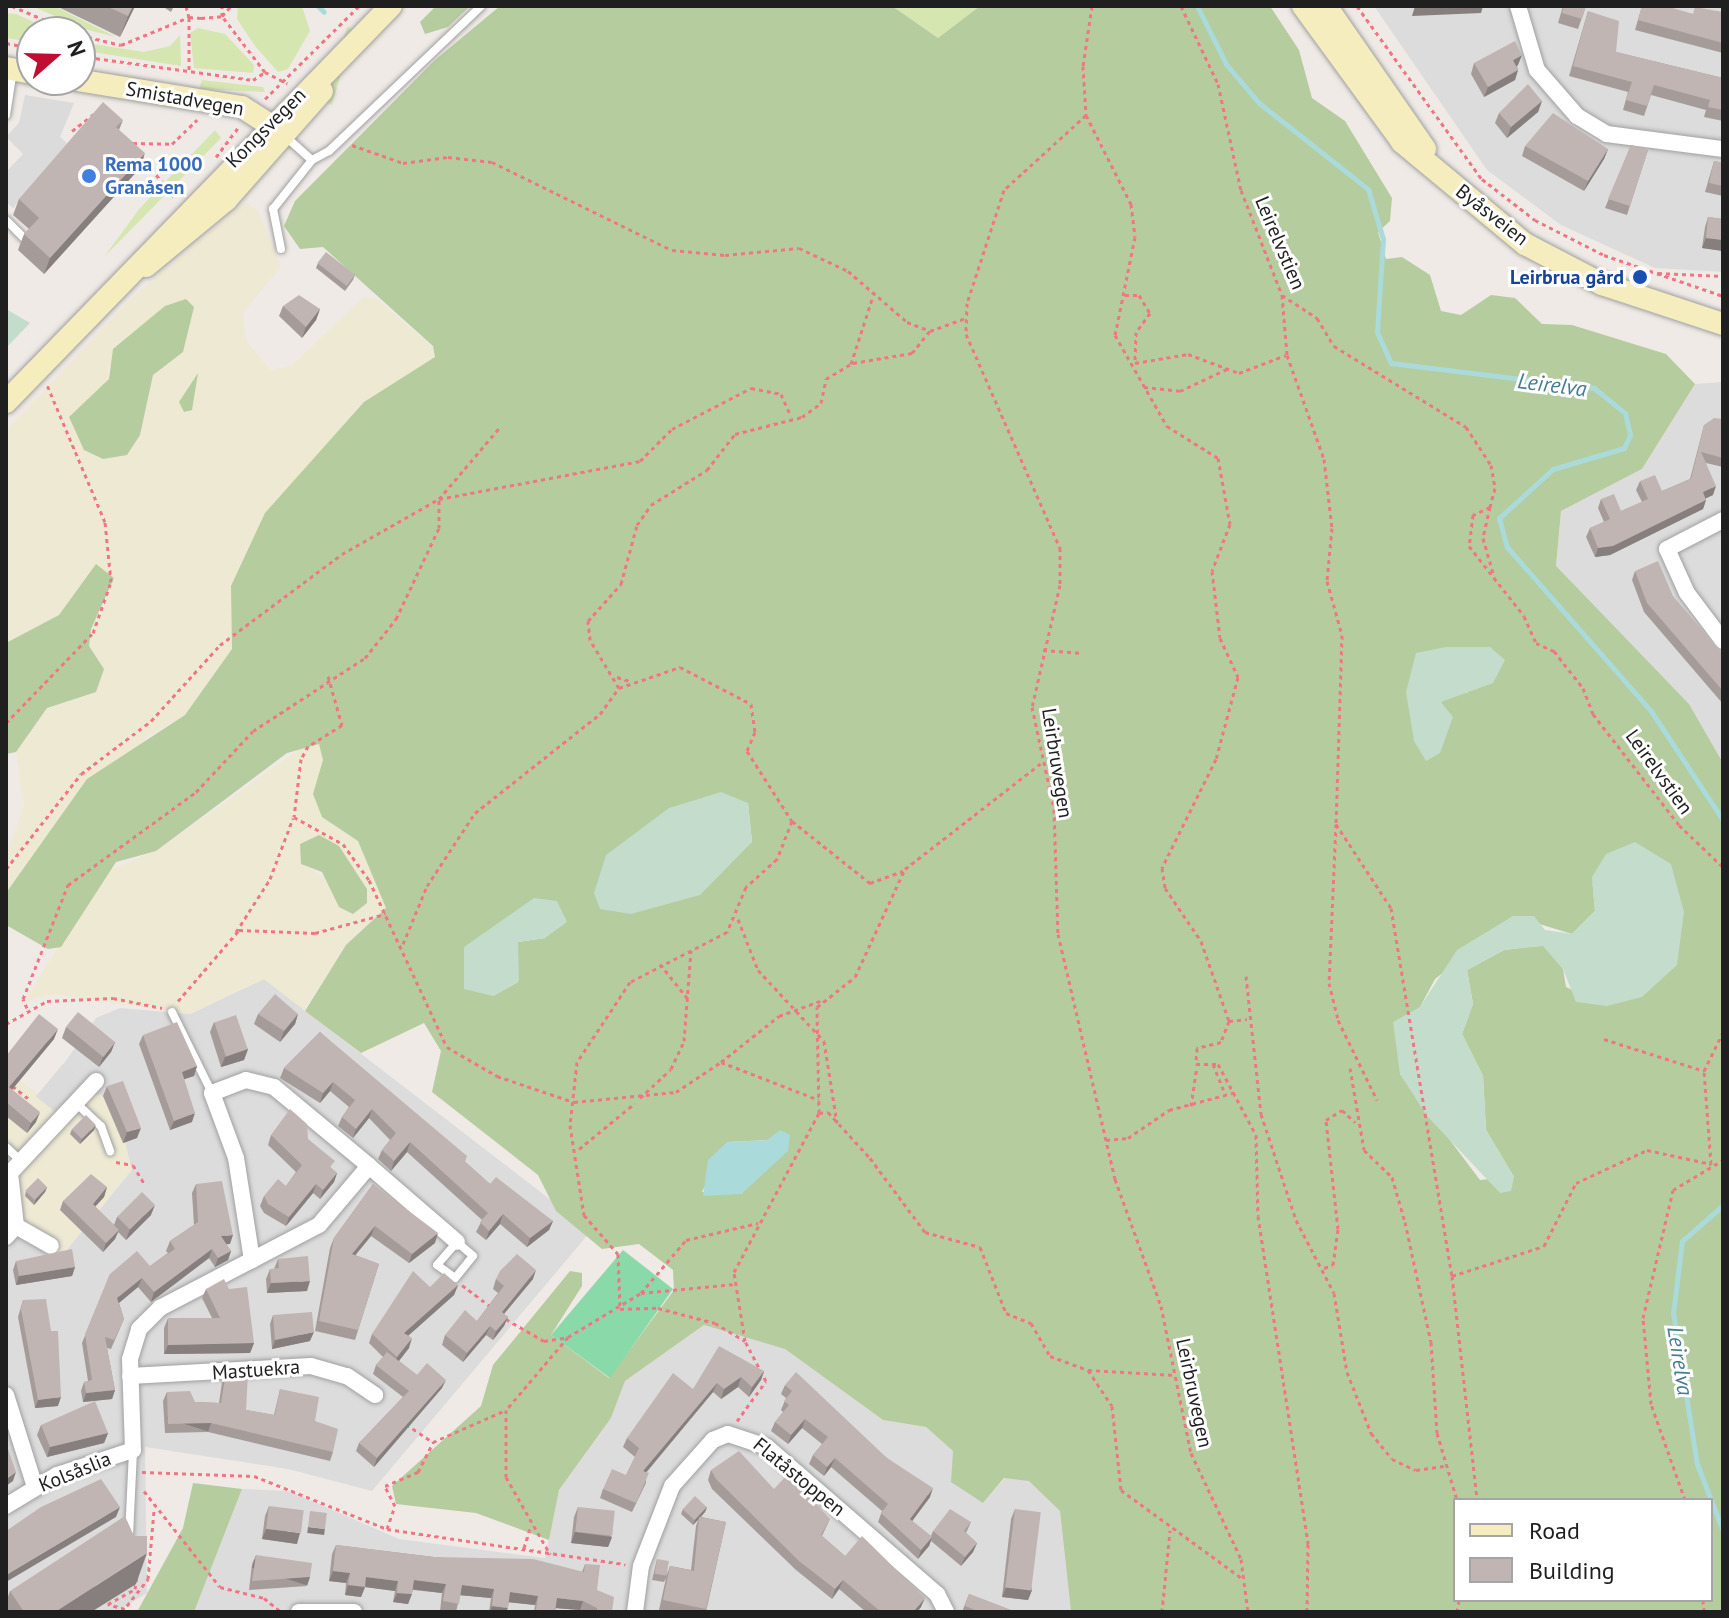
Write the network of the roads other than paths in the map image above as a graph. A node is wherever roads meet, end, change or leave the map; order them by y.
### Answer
1 (391, 6) edge
2 (481, 6) edge
3 (1303, 6) edge
4 (1326, 6) edge
5 (1518, 6) edge
6 (16, 74) edge
7 (96, 84) edge
8 (6, 115) edge
9 (270, 123) junction
10 (1723, 149) edge
11 (312, 160) junction
12 (1441, 173) junction
13 (6, 220) edge
14 (25, 239) edge
15 (281, 249) dead end
16 (1723, 324) edge
17 (6, 402) edge
18 (1723, 520) edge
19 (1723, 641) edge
20 (172, 1012) road end
21 (96, 1081) dead end
22 (212, 1093) junction
23 (77, 1104) junction
24 (6, 1147) edge
25 (110, 1151) road end
26 (20, 1160) junction
27 (369, 1166) junction
28 (9, 1232) edge
29 (457, 1242) junction
30 (51, 1246) dead end
31 (252, 1260) junction
32 (130, 1376) junction
33 (6, 1395) edge
34 (375, 1395) road end
35 (133, 1450) junction
36 (35, 1487) junction
37 (6, 1506) edge
38 (128, 1548) edge
39 (299, 1612) edge
40 (354, 1612) edge
41 (635, 1612) edge
42 (946, 1612) edge

1 - 9 main road, Kongsvegen
2 - 11 lane
3 - 12 main road, Byåsveien
4 - 12 main road, Byåsveien
5 - 10 street
6 - 8 lane
7 - 9 main road, Smistadvegen
9 - 11 lane, Kongsvegen
9 - 17 main road, Kongsvegen
11 - 15 lane
12 - 16 main road, Byåsveien
13 - 14 lane
18 - 19 street
20 - 22 lane
21 - 23 street
22 - 27 street
22 - 31 street
23 - 25 lane
23 - 26 street
24 - 26 lane
26 - 28 street
27 - 29 street
27 - 31 street
28 - 30 street
29 - 29 lane
31 - 32 street
32 - 34 street, Mastuekra
32 - 35 street
33 - 36 street
35 - 36 street, Kolsåslia
35 - 38 lane, Kolsåslia
36 - 37 street, Kolsåslia
39 - 40 street
41 - 42 street, Flatåstoppen

